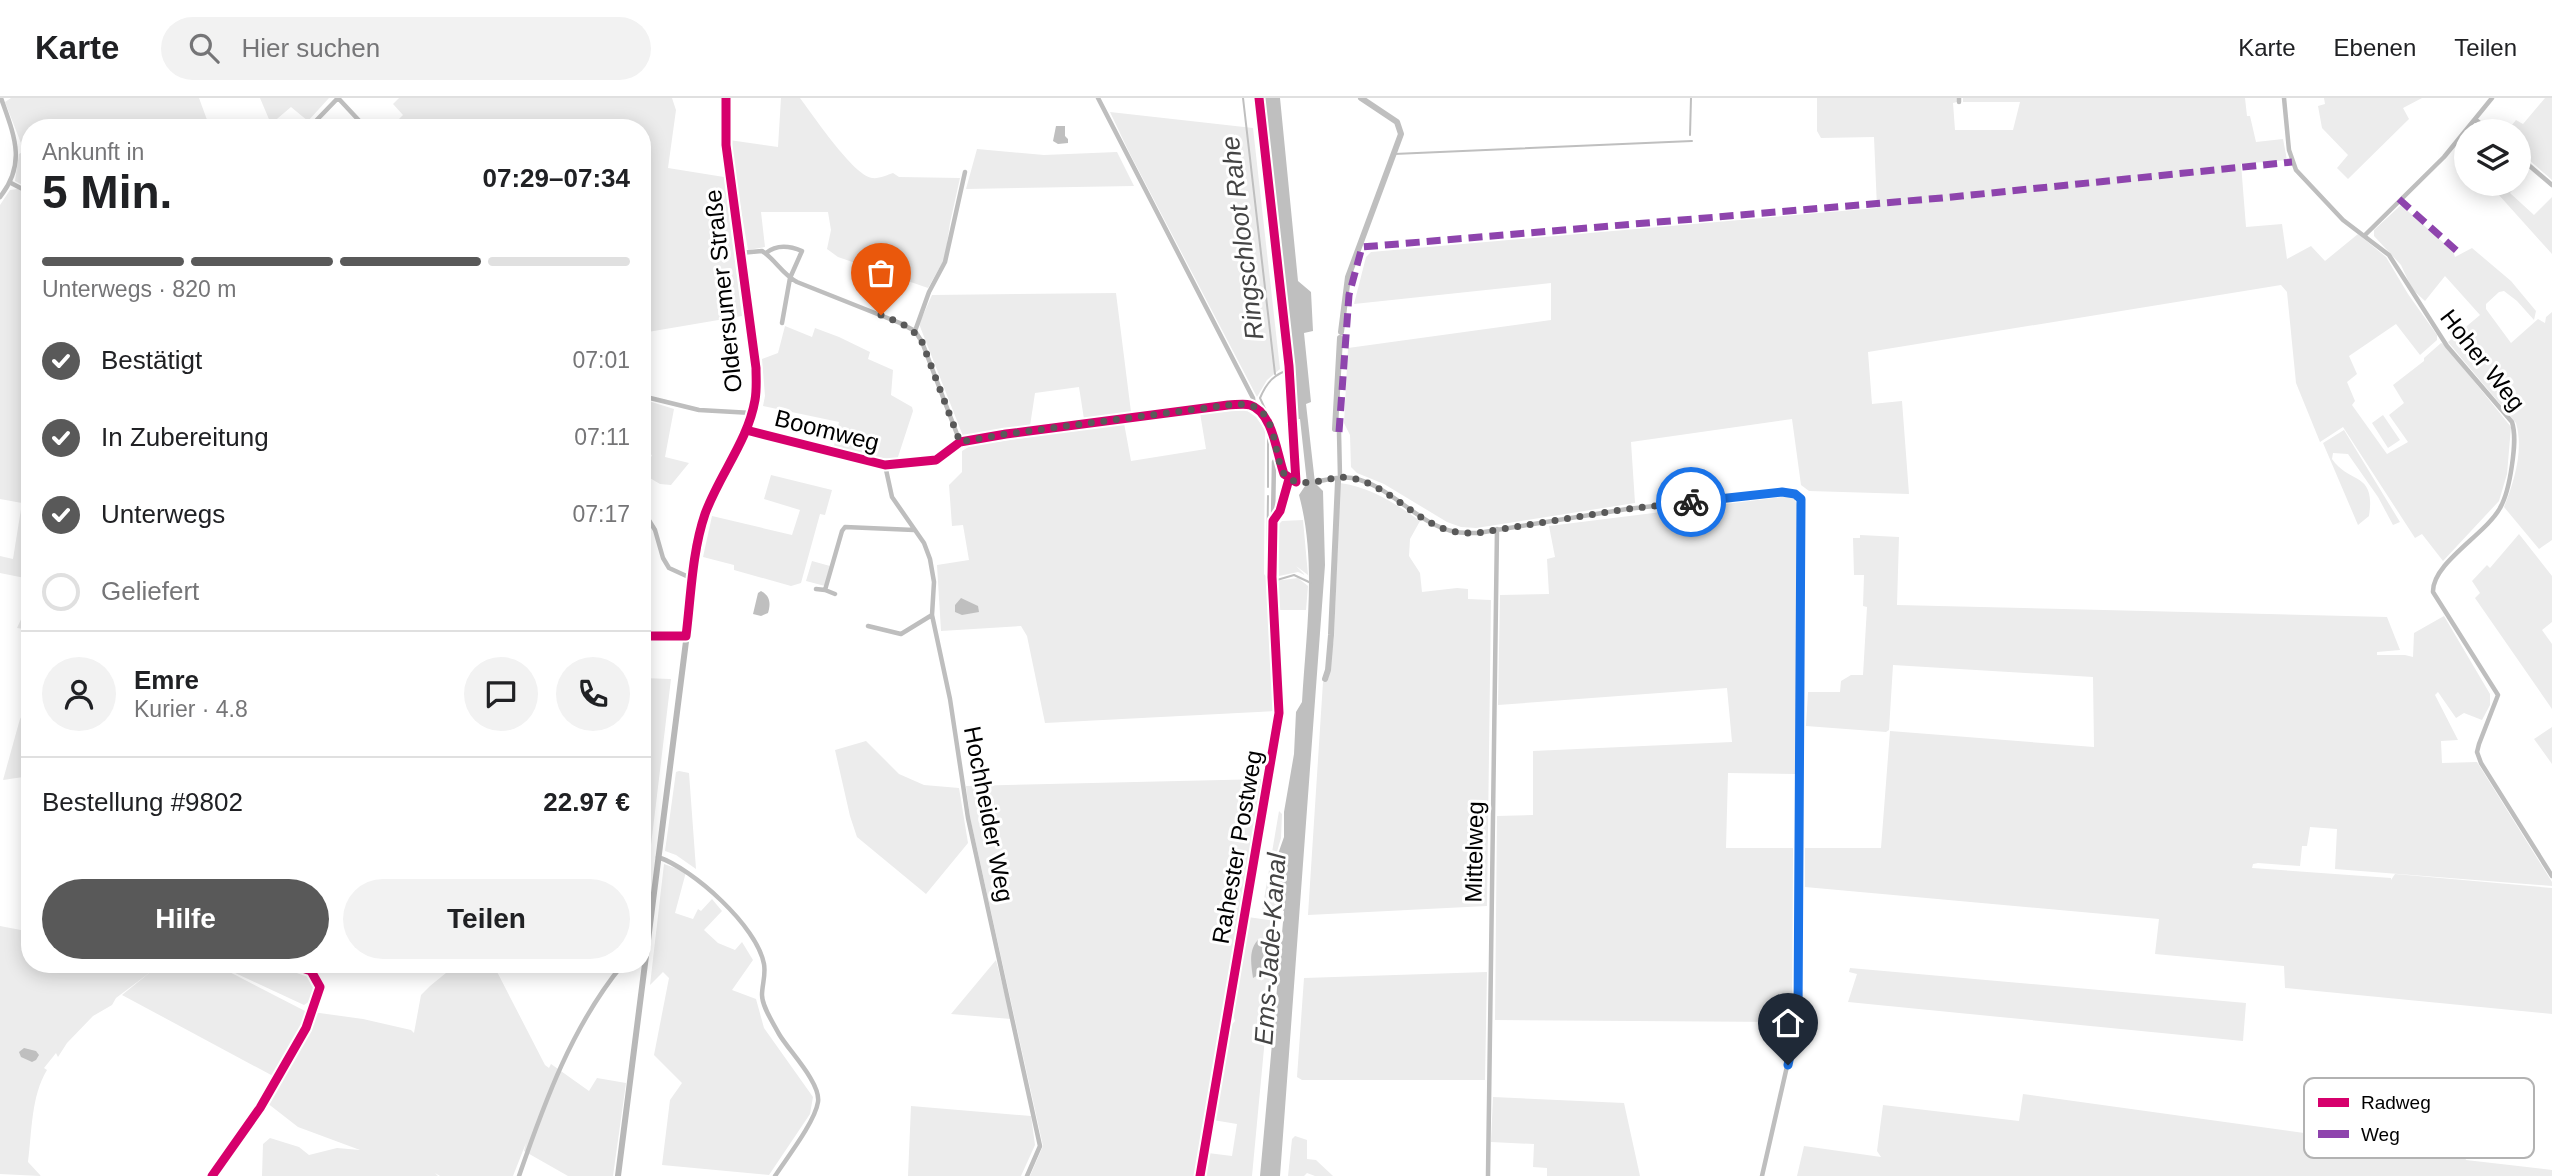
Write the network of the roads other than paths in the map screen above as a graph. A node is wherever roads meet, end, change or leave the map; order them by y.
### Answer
1 (2, 98) edge
2 (338, 98) edge
3 (726, 98) edge
4 (1098, 98) edge
5 (2284, 98) edge
6 (2492, 98) edge
7 (318, 119) edge
8 (358, 119) edge
9 (2475, 119) edge
10 (2454, 145) edge
11 (2531, 167) edge
12 (965, 172) dead end
13 (10, 183) junction
14 (2552, 185) edge
15 (21, 188) edge
16 (0, 197) edge
17 (2365, 234) junction
18 (740, 253) junction
19 (766, 253) junction
20 (790, 278) junction
21 (782, 323) dead end
22 (915, 331) junction
23 (651, 398) edge
24 (1254, 407) junction
25 (752, 413) junction
26 (746, 430) junction
27 (1339, 432) dead end
28 (960, 442) junction
29 (1278, 456) junction
30 (885, 465) junction
31 (1340, 477) junction
32 (1289, 479) junction
33 (1273, 521) junction
34 (651, 524) edge
35 (1497, 529) junction
36 (914, 530) junction
37 (693, 579) junction
38 (816, 589) dead end
39 (825, 590) junction
40 (835, 594) dead end
41 (932, 615) junction
42 (868, 626) dead end
43 (651, 636) edge
44 (686, 636) junction
45 (657, 856) junction
46 (2552, 876) edge
47 (651, 900) edge
48 (616, 973) edge
49 (642, 973) edge
50 (519, 1176) edge
51 (618, 1176) edge
52 (775, 1176) edge
53 (1027, 1176) edge
54 (1200, 1176) edge
55 (1488, 1176) edge
56 (1762, 1176) edge

1 - 13 street
2 - 7 street
2 - 8 street
3 - 18 main road, Oldersumer Straße
4 - 24 street
5 - 17 street, Hoher Weg
6 - 9 street
10 - 17 street
11 - 14 street
12 - 22 street
13 - 15 street
13 - 16 street
17 - 46 street, Hoher Weg
18 - 19 street
18 - 25 main road, Oldersumer Straße
19 - 20 street
19 - 20 street
20 - 21 street
20 - 22 street
22 - 28 street
23 - 25 street
24 - 28 street, Boomweg
24 - 29 street
25 - 26 main road, Oldersumer Straße
26 - 30 street, Boomweg
26 - 37 main road, Oldersumer Straße
27 - 31 street
28 - 30 street, Boomweg
29 - 32 street
29 - 33 street, Rahester Postweg
30 - 36 street, Hochheider Weg
31 - 32 street
31 - 35 street
32 - 33 street
33 - 54 street, Rahester Postweg
34 - 37 street
35 - 55 street, Mittelweg
35 - 56 street
36 - 39 street
36 - 41 street, Hochheider Weg
37 - 44 main road, Oldersumer Straße
38 - 39 street
39 - 40 street
41 - 42 street
41 - 53 street, Hochheider Weg
43 - 44 street
44 - 45 main road, Oldersumer Straße
45 - 47 main road, Oldersumer Straße
45 - 52 street
48 - 50 street
49 - 51 main road, Oldersumer Straße

